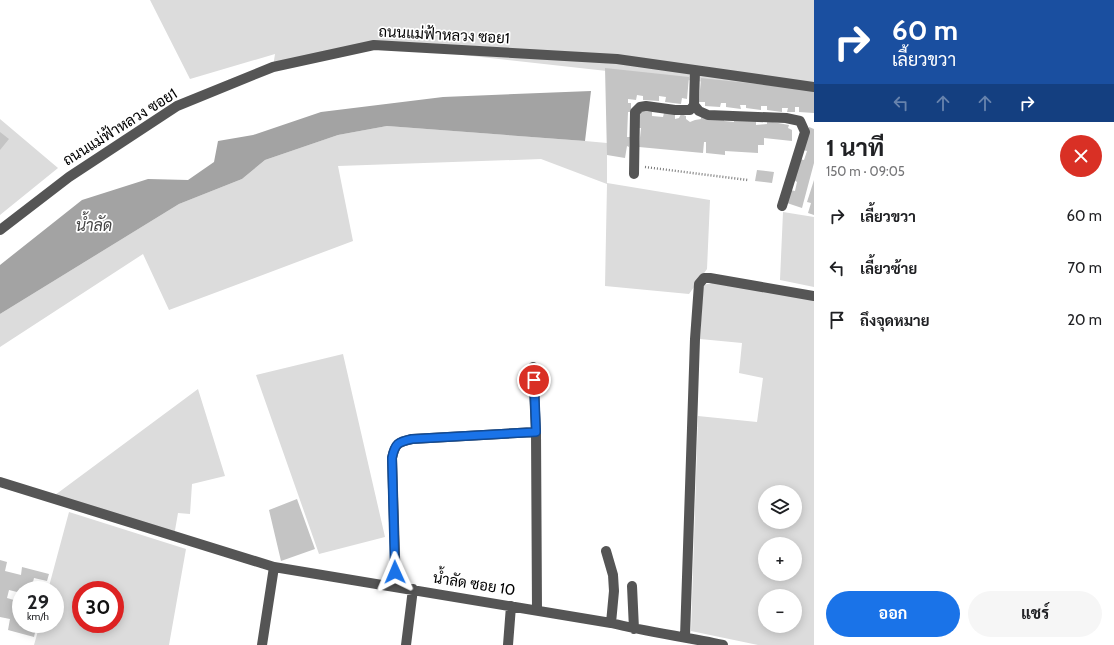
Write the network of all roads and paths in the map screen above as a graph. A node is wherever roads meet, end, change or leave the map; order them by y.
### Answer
1 (695, 70) junction
2 (814, 87) edge
3 (694, 105) junction
4 (634, 170) joint
5 (748, 180) dead end
6 (782, 206) dead end
7 (0, 230) edge
8 (814, 296) edge
9 (533, 367) dead end
10 (536, 432) junction
11 (0, 482) edge
12 (606, 551) dead end
13 (274, 567) junction
14 (632, 586) dead end
15 (396, 587) junction
16 (413, 589) junction
17 (512, 606) junction
18 (537, 610) junction
19 (611, 622) junction
20 (634, 628) junction
21 (685, 637) junction
22 (262, 645) edge
23 (406, 645) edge
24 (508, 645) edge
25 (723, 645) edge

1 - 2 street, ถนนแม่ฟ้าหลวง ซอย1
1 - 3 street
1 - 7 street, ถนนแม่ฟ้าหลวง ซอย1
3 - 4 street
3 - 6 street
4 - 5 path
8 - 21 street
9 - 10 street
10 - 15 street
10 - 18 street
11 - 13 street, น้ำลัด ซอย 10
12 - 19 street
13 - 15 street, น้ำลัด ซอย 10
13 - 22 street
14 - 20 street
15 - 16 street, น้ำลัด ซอย 10
16 - 17 street, น้ำลัด ซอย 10
16 - 23 street
17 - 18 street, น้ำลัด ซอย 10
17 - 24 street
18 - 19 street, น้ำลัด ซอย 10
19 - 20 street, น้ำลัด ซอย 10
20 - 21 street, น้ำลัด ซอย 10
21 - 25 street, น้ำลัด ซอย 10

